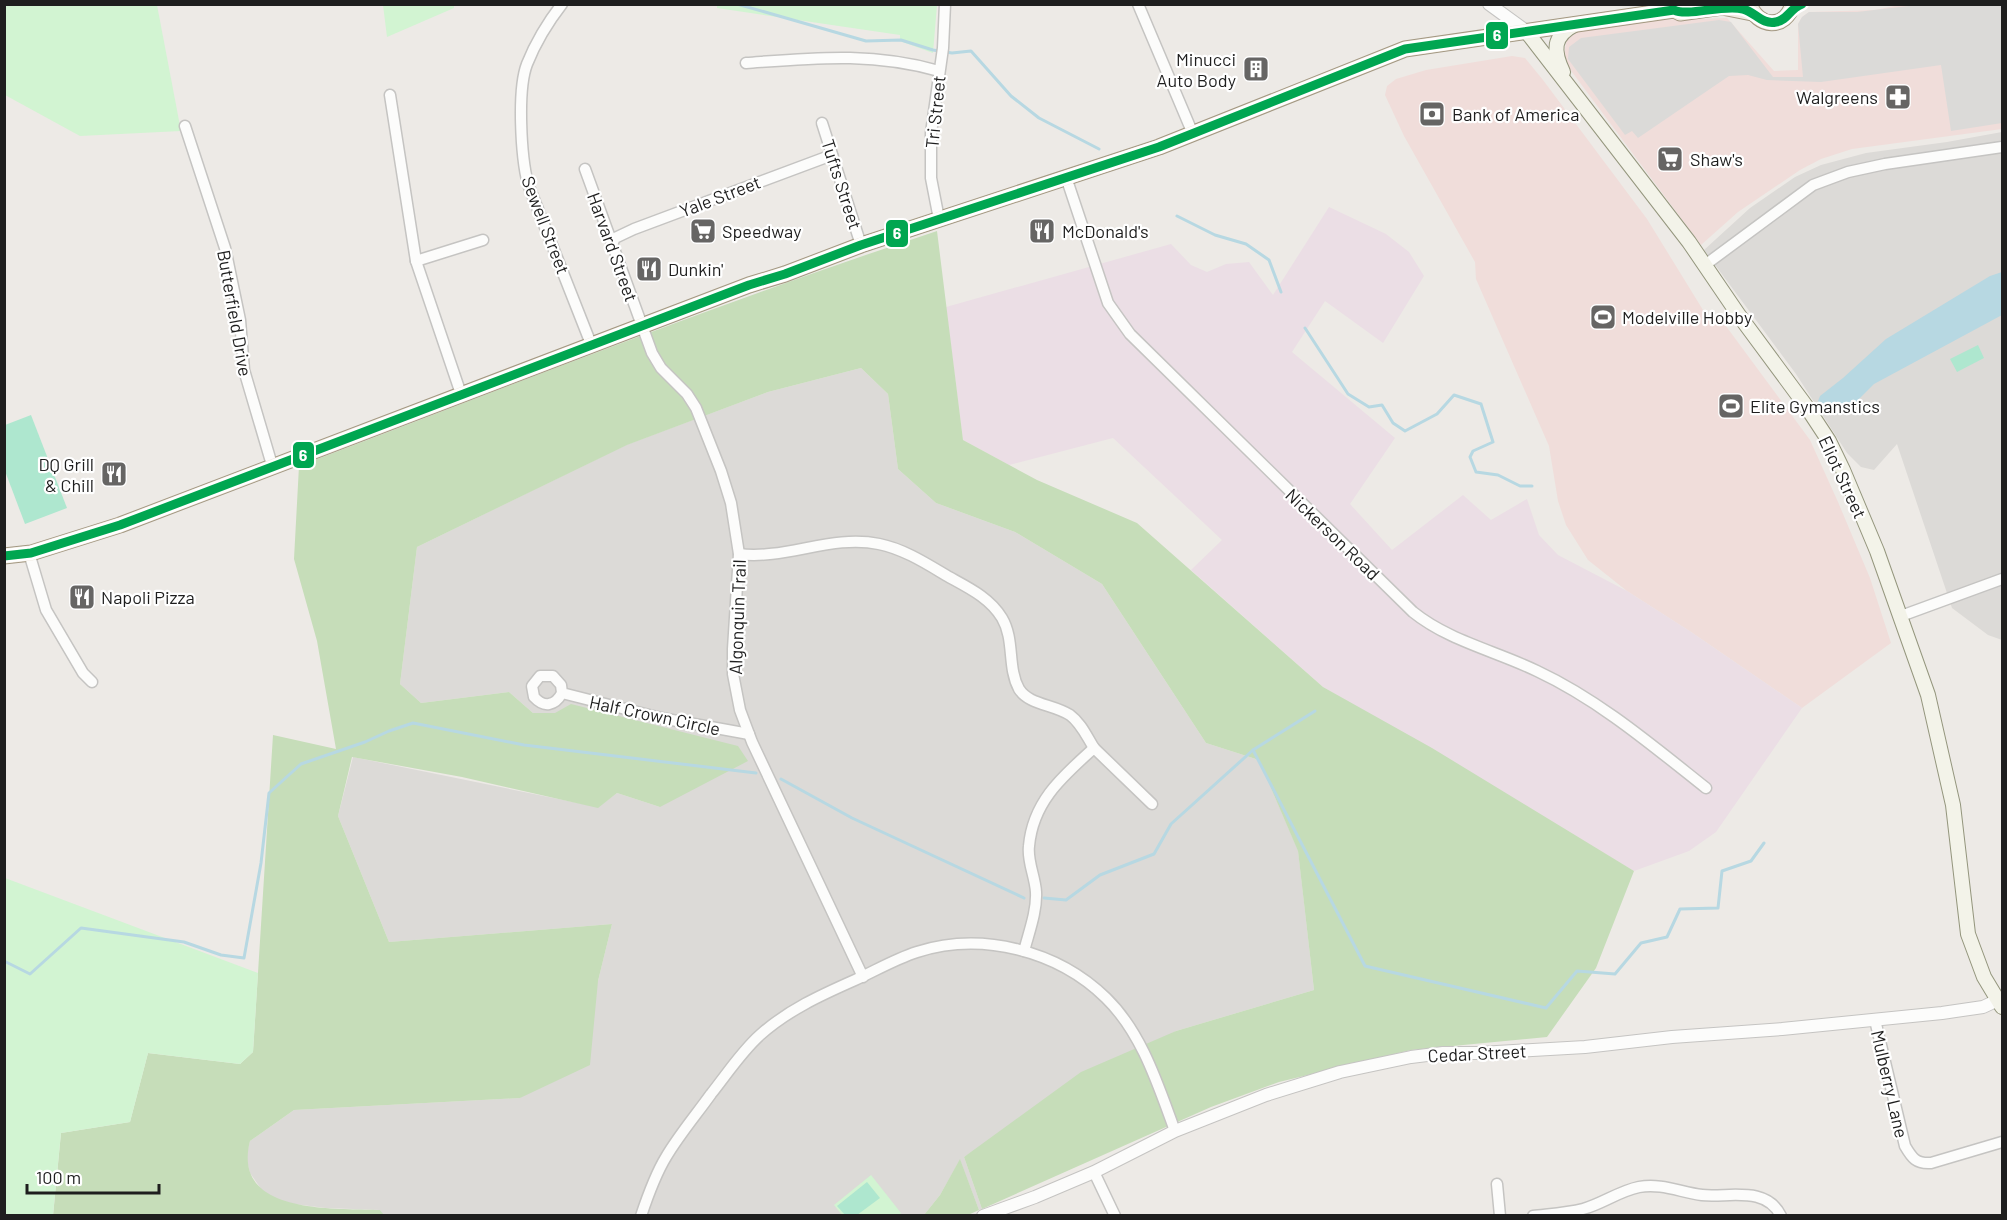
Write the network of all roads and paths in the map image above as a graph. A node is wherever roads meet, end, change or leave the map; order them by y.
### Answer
1 (562, 4) edge
2 (945, 4) edge
3 (1138, 4) edge
4 (1489, 4) edge
5 (1796, 6) edge
6 (1681, 7) edge
7 (1751, 9) edge
8 (1577, 24) junction
9 (1526, 31) junction
10 (746, 63) dead end
11 (939, 71) junction
12 (1567, 86) junction
13 (390, 95) dead end
14 (822, 123) dead end
15 (185, 126) dead end
16 (1193, 134) junction
17 (2002, 147) edge
18 (832, 155) junction
19 (585, 169) dead end
20 (1066, 177) junction
21 (939, 219) junction
22 (483, 240) dead end
23 (612, 244) junction
24 (861, 245) junction
25 (417, 261) junction
26 (1705, 266) junction
27 (641, 326) junction
28 (591, 344) junction
29 (461, 393) junction
30 (272, 465) junction
31 (29, 553) junction
32 (739, 554) junction
33 (4, 556) edge
34 (2002, 579) edge
35 (1901, 616) junction
36 (92, 682) dead end
37 (561, 693) dead end
38 (749, 734) junction
39 (1094, 748) junction
40 (1706, 788) dead end
41 (1152, 804) dead end
42 (1024, 951) junction
43 (863, 976) junction
44 (2000, 1004) edge
45 (1875, 1020) junction
46 (1175, 1131) junction
47 (2002, 1142) edge
48 (1094, 1172) junction
49 (1497, 1184) dead end
50 (641, 1215) edge
51 (983, 1215) edge
52 (1115, 1215) edge
53 (1500, 1215) edge
54 (1533, 1215) edge
55 (1781, 1215) edge

1 - 28 street, Sewell Street
2 - 11 street, Tri Street
3 - 16 street
4 - 9 street, Eliot Street
5 - 7 main road
6 - 7 main road
6 - 8 main road
8 - 9 main road
8 - 12 main road
9 - 12 main road, Eliot Street
9 - 16 main road
10 - 11 street
11 - 21 street, Tri Street
12 - 26 main road, Eliot Street
13 - 25 street
14 - 18 street, Tufts Street
15 - 30 street, Butterfield Drive
16 - 20 main road
17 - 26 street
18 - 23 street, Yale Street
18 - 24 street, Tufts Street
19 - 23 street, Harvard Street
20 - 21 main road
20 - 40 street, Nickerson Road
21 - 24 main road
22 - 25 street
23 - 27 street, Harvard Street
24 - 27 main road
25 - 29 street
26 - 35 main road, Eliot Street
27 - 28 main road
27 - 32 street, Algonquin Trail
28 - 29 main road
29 - 30 main road
30 - 31 main road
31 - 33 main road
31 - 36 street
32 - 38 street, Algonquin Trail
32 - 39 street
34 - 35 street
35 - 44 main road, Eliot Street
37 - 38 street, Half Crown Circle
38 - 43 street, Algonquin Trail
39 - 41 street
39 - 42 street
42 - 43 street
42 - 46 street
43 - 50 street
44 - 45 street, Cedar Street
45 - 46 street, Cedar Street
45 - 47 street, Mulberry Lane
46 - 48 street, Cedar Street
48 - 51 street, Cedar Street
48 - 52 street
49 - 53 street
54 - 55 street

